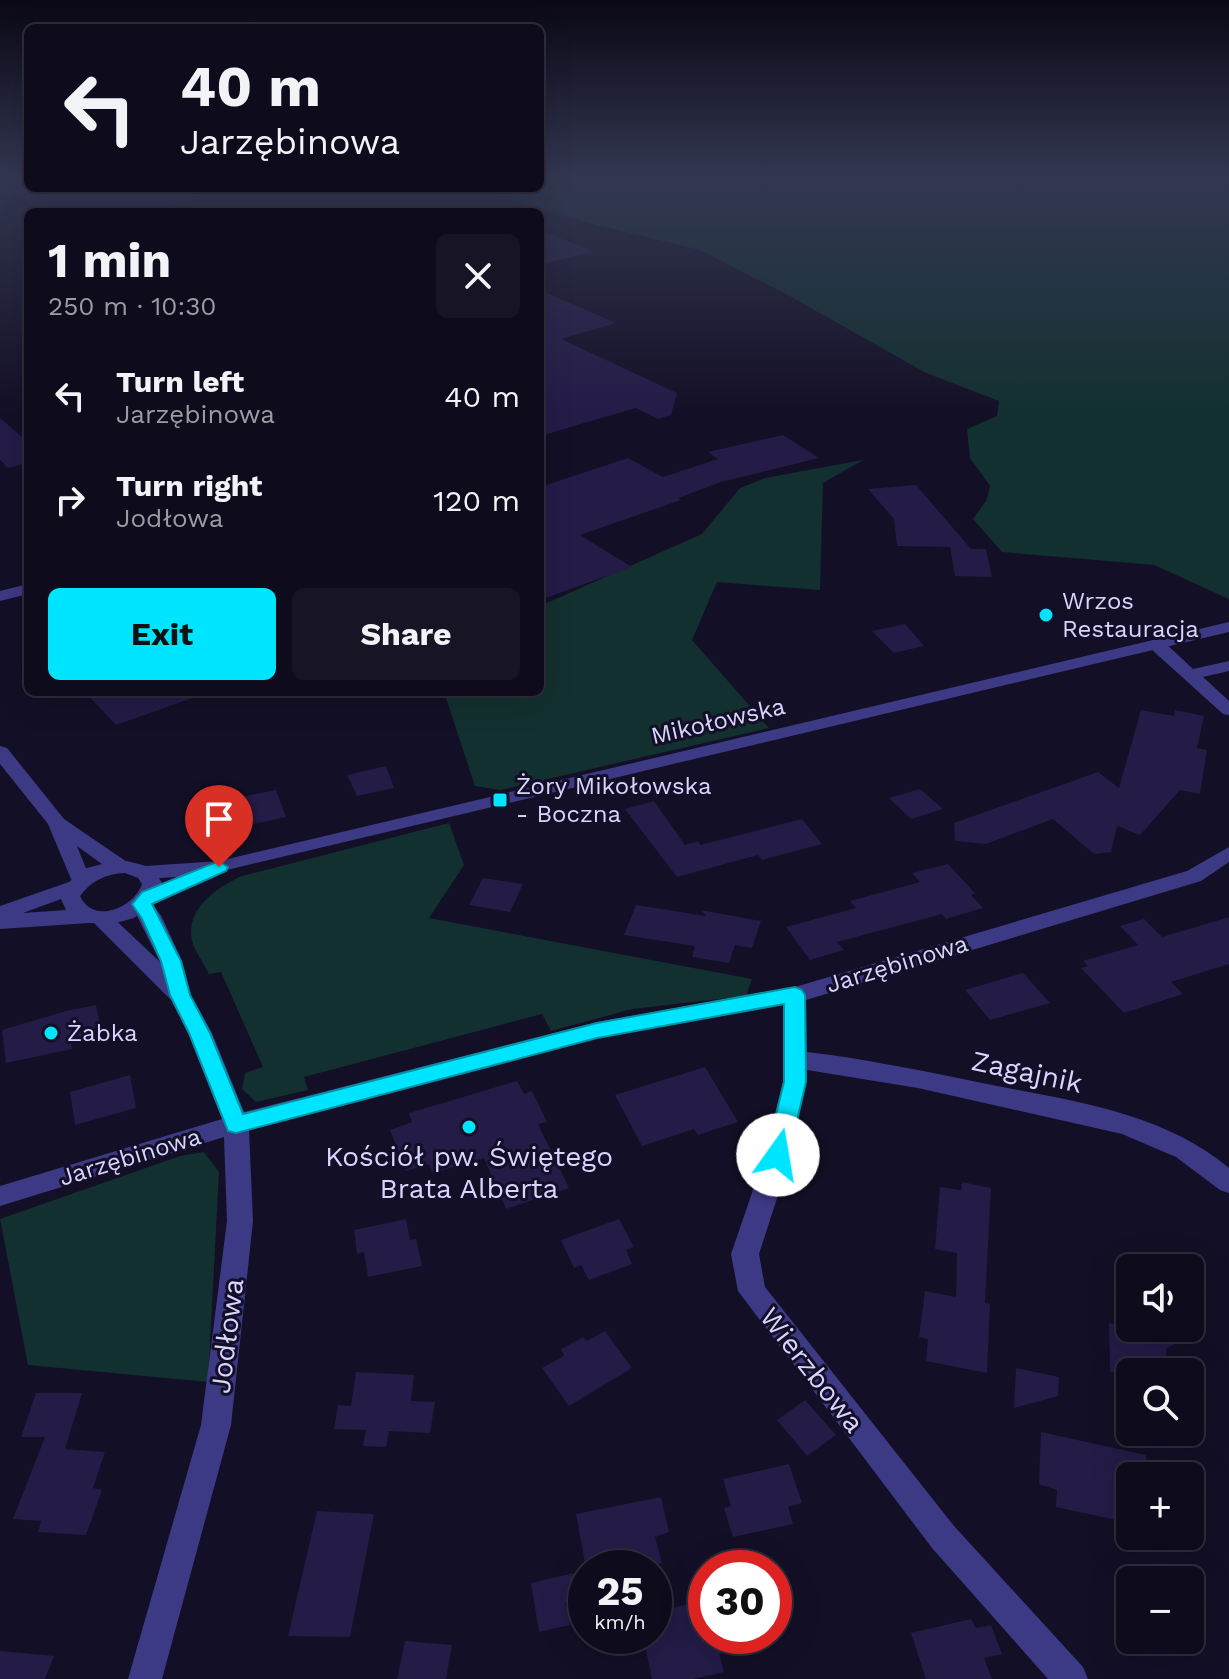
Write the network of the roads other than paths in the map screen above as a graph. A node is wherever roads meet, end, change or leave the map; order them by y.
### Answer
1 (24, 590) edge
2 (0, 596) edge
3 (1229, 627) edge
4 (1156, 644) junction
5 (1229, 666) edge
6 (1188, 675) junction
7 (1229, 710) edge
8 (3, 762) edge
9 (57, 823) junction
10 (1224, 860) edge
11 (120, 867) junction
12 (219, 867) junction
13 (145, 873) junction
14 (78, 884) junction
15 (145, 900) junction
16 (0, 914) edge
17 (94, 917) junction
18 (0, 922) edge
19 (180, 995) junction
20 (795, 995) junction
21 (797, 1060) junction
22 (236, 1124) junction
23 (1229, 1183) edge
24 (0, 1196) edge
25 (145, 1679) edge
26 (1071, 1679) edge

1 - 2 street
3 - 4 street, Mikołowska
4 - 6 street
4 - 12 street, Mikołowska
5 - 6 street
6 - 7 street
8 - 9 street
9 - 11 street
9 - 14 street
10 - 20 street, Jarzębinowa
11 - 13 street, Mikołowska
11 - 14 street
12 - 13 street, Mikołowska
12 - 15 street, Mikołowska
13 - 15 street, Jodłowa
14 - 16 street
14 - 17 street
15 - 17 street, Mikołowska
15 - 19 street, Jodłowa
17 - 18 street
17 - 19 street, Jodłowa
19 - 22 street, Jodłowa
20 - 21 street, Wierzbowa
20 - 22 street, Jarzębinowa
21 - 23 street, Zagajnik
21 - 26 street, Wierzbowa
22 - 24 street, Jarzębinowa
22 - 25 street, Jodłowa

